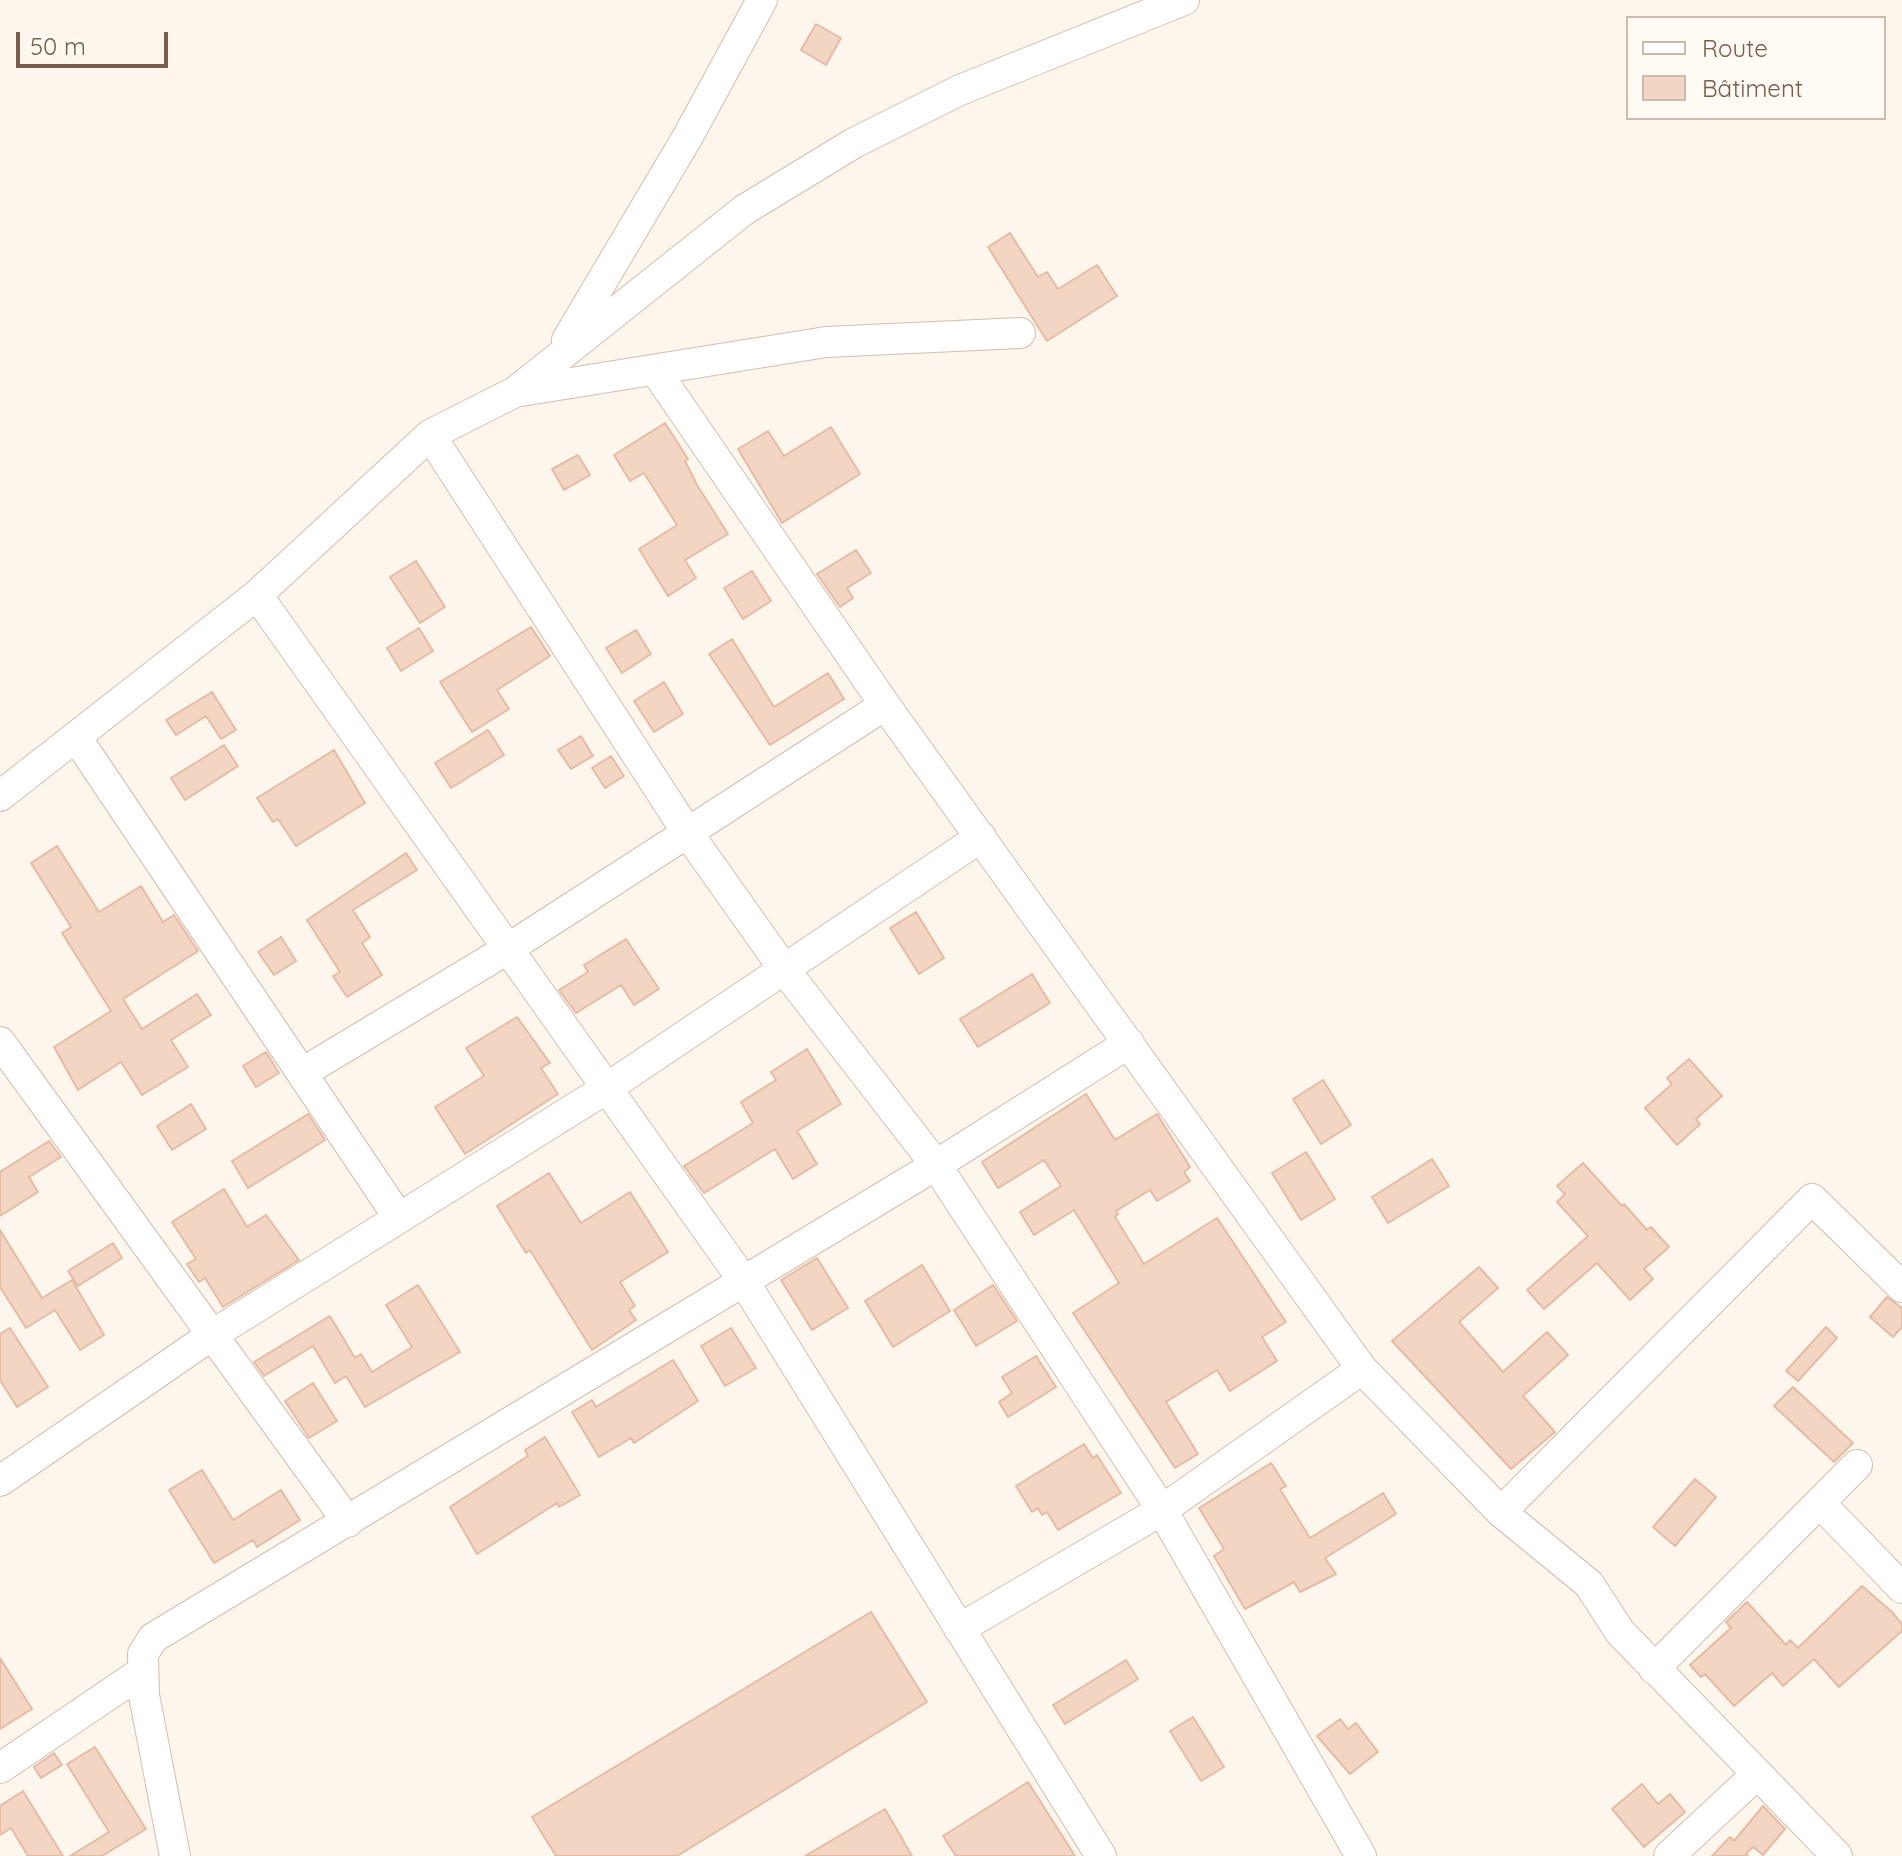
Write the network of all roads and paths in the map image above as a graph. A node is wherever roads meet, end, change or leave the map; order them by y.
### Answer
1 (762, 0) edge
2 (1184, 0) edge
3 (1020, 333) dead end
4 (556, 359) junction
5 (655, 370) junction
6 (515, 392) junction
7 (430, 435) junction
8 (257, 595) junction
9 (885, 705) junction
10 (76, 737) junction
11 (0, 796) edge
12 (687, 832) junction
13 (981, 837) junction
14 (506, 950) junction
15 (784, 969) junction
16 (0, 1042) edge
17 (1129, 1043) junction
18 (302, 1073) junction
19 (607, 1088) junction
20 (936, 1165) junction
21 (399, 1218) junction
22 (743, 1280) junction
23 (1902, 1287) edge
24 (212, 1335) junction
25 (1362, 1369) junction
26 (1857, 1465) dead end
27 (0, 1481) edge
28 (1820, 1503) junction
29 (1162, 1510) junction
30 (1501, 1512) junction
31 (348, 1522) junction
32 (1902, 1588) edge
33 (959, 1629) junction
34 (1654, 1669) junction
35 (142, 1672) junction
36 (0, 1768) edge
37 (1756, 1775) junction
38 (175, 1856) edge
39 (1101, 1856) edge
40 (1361, 1856) edge
41 (1669, 1856) edge
42 (1837, 1856) edge

1 - 4 street
2 - 4 street
3 - 5 street
4 - 6 street
5 - 6 street
5 - 9 street
6 - 7 street
7 - 8 street
7 - 12 street
8 - 10 street
8 - 14 street
9 - 12 street
9 - 13 street
10 - 11 street
10 - 18 street
12 - 14 street
12 - 15 street
13 - 15 street
13 - 17 street
14 - 18 street
14 - 19 street
15 - 19 street
15 - 20 street
16 - 24 street
17 - 20 street
17 - 25 street
18 - 21 street
19 - 21 street
19 - 22 street
20 - 22 street
20 - 29 street
21 - 24 street
22 - 31 street
22 - 33 street
23 - 30 street
24 - 27 street
24 - 31 street
25 - 29 street
25 - 30 street
26 - 28 street
28 - 32 street
28 - 34 street
29 - 33 street
29 - 40 street
30 - 34 street
31 - 35 street
33 - 39 street
34 - 37 street
35 - 36 street
35 - 38 street
37 - 41 street
37 - 42 street

